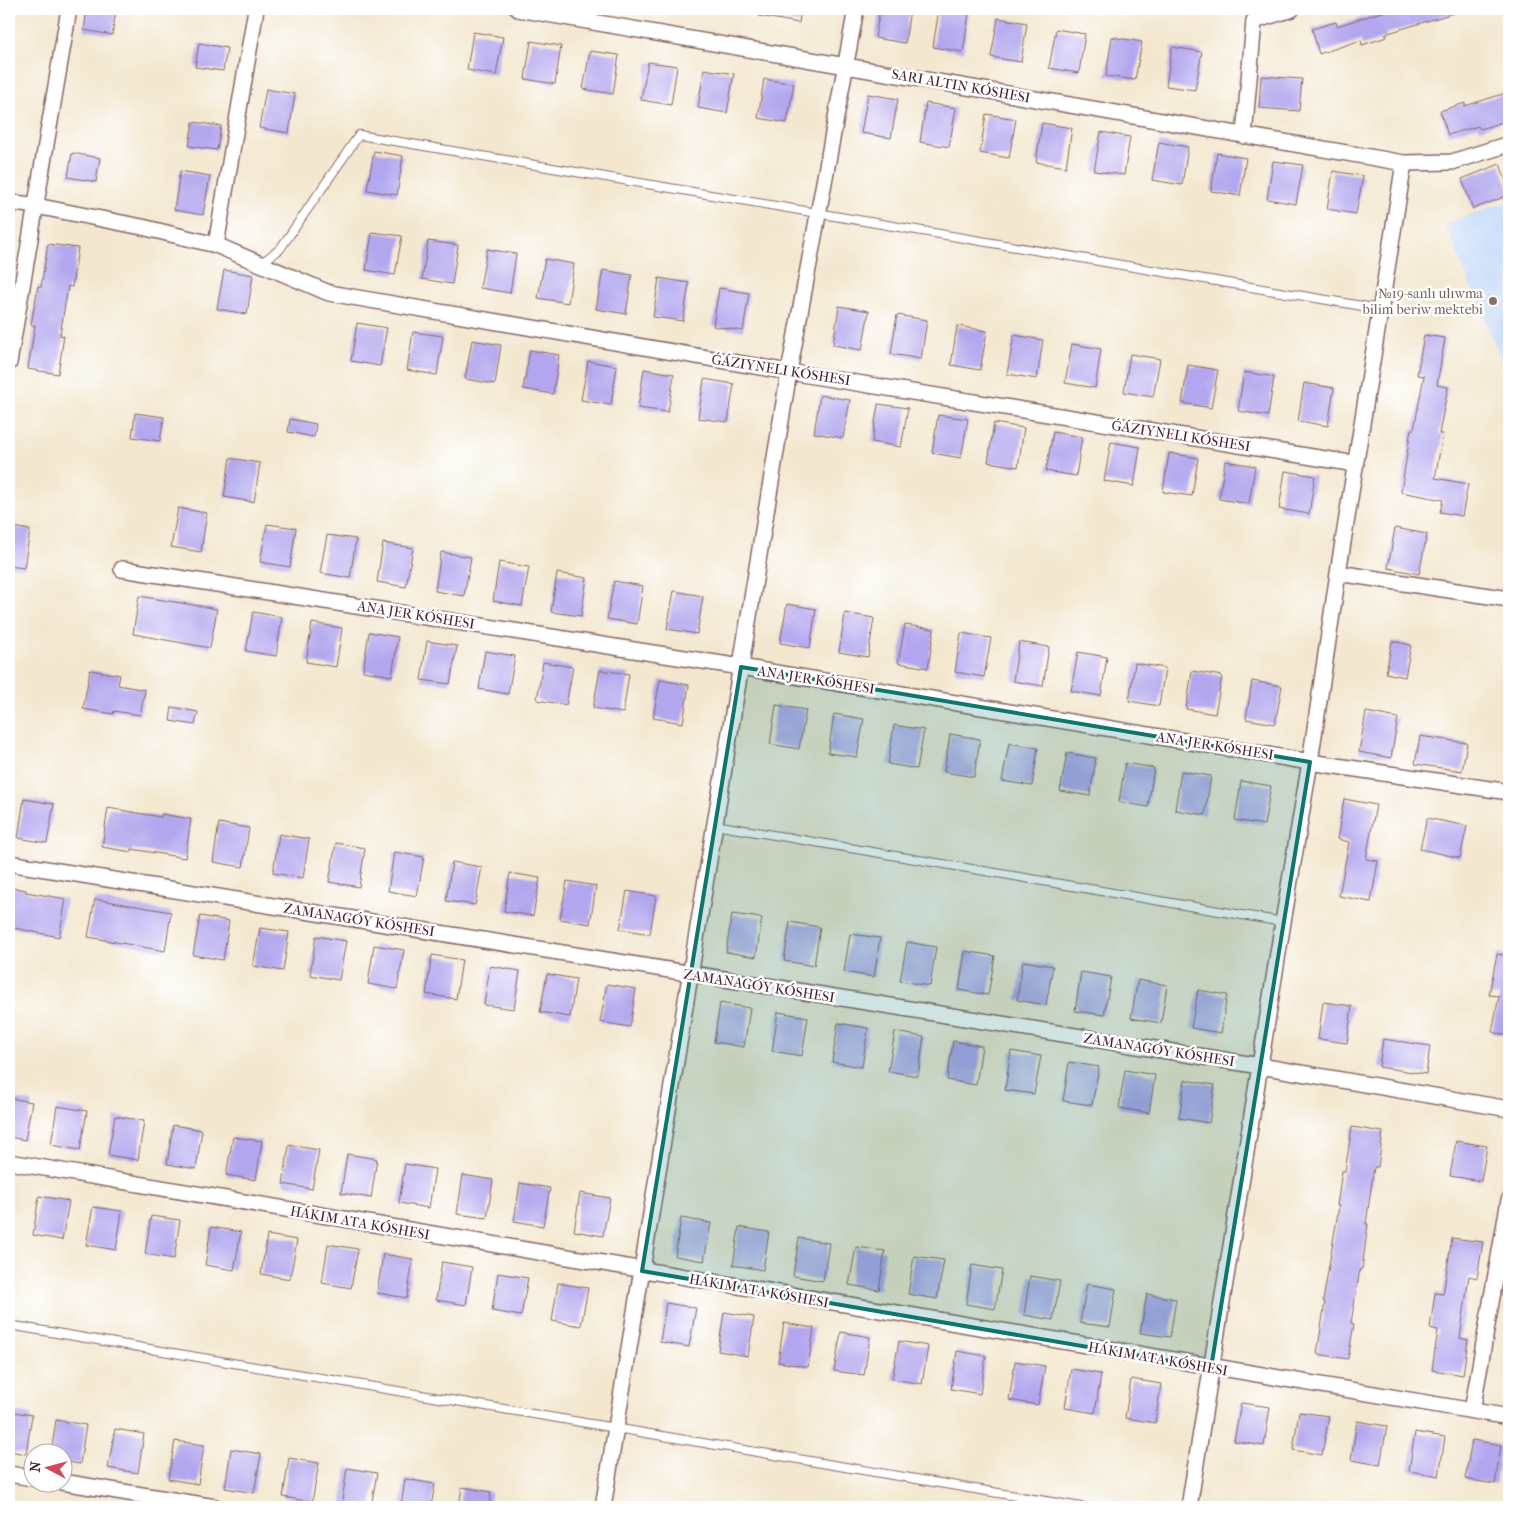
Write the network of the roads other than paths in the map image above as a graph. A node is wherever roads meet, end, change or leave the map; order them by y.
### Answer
1 (69, 9) edge
2 (256, 9) edge
3 (518, 9) edge
4 (856, 9) edge
5 (1292, 9) edge
6 (845, 66) junction
7 (1244, 136) junction
8 (1509, 144) edge
9 (1404, 163) junction
10 (9, 202) edge
11 (36, 206) junction
12 (818, 214) junction
13 (216, 245) junction
14 (260, 264) junction
15 (1380, 309) junction
16 (9, 363) edge
17 (790, 372) junction
18 (1356, 464) junction
19 (122, 569) dead end
20 (1338, 573) junction
21 (1509, 599) edge
22 (741, 667) junction
23 (1310, 762) junction
24 (1509, 792) edge
25 (715, 825) junction
26 (9, 863) edge
27 (1283, 922) junction
28 (690, 975) junction
29 (1260, 1066) junction
30 (1509, 1109) edge
31 (9, 1162) edge
32 (1509, 1200) edge
33 (642, 1271) junction
34 (9, 1325) edge
35 (1212, 1368) junction
36 (1472, 1411) junction
37 (1509, 1418) edge
38 (616, 1428) junction
39 (9, 1474) edge
40 (22, 1476) edge
41 (72, 1484) edge
42 (215, 1507) edge
43 (603, 1507) edge
44 (1081, 1507) edge
45 (1189, 1507) edge

1 - 11 street
2 - 13 street
3 - 6 street
4 - 6 street
5 - 7 street
6 - 7 street
6 - 12 street
7 - 9 street
8 - 9 street
9 - 15 street
10 - 11 street, ǴÁZIYNELI KÓSHESI
11 - 13 street, ǴÁZIYNELI KÓSHESI
11 - 16 street
12 - 14 lane
12 - 15 lane
12 - 17 street
13 - 14 street, ǴÁZIYNELI KÓSHESI
14 - 17 street, ǴÁZIYNELI KÓSHESI
15 - 18 street
17 - 18 street, ǴÁZIYNELI KÓSHESI
17 - 22 street
18 - 20 street
19 - 22 street, ANA JER KÓSHESI
20 - 21 street
20 - 23 street
22 - 23 street, ANA JER KÓSHESI
22 - 25 street
23 - 24 street, ANA JER KÓSHESI
23 - 27 street
25 - 27 lane
25 - 28 street
26 - 28 street, ZAMANAGÓY KÓSHESI
27 - 29 street
28 - 29 street, ZAMANAGÓY KÓSHESI
28 - 33 street
29 - 30 street, ZAMANAGÓY KÓSHESI
29 - 35 street
31 - 33 street, HÁKIM ATA KÓSHESI
32 - 36 street
33 - 35 street, HÁKIM ATA KÓSHESI
33 - 38 street
34 - 38 lane
35 - 36 street, HÁKIM ATA KÓSHESI
35 - 45 street
36 - 37 street, HÁKIM ATA KÓSHESI
38 - 43 street
38 - 44 lane
39 - 40 street
41 - 42 street

